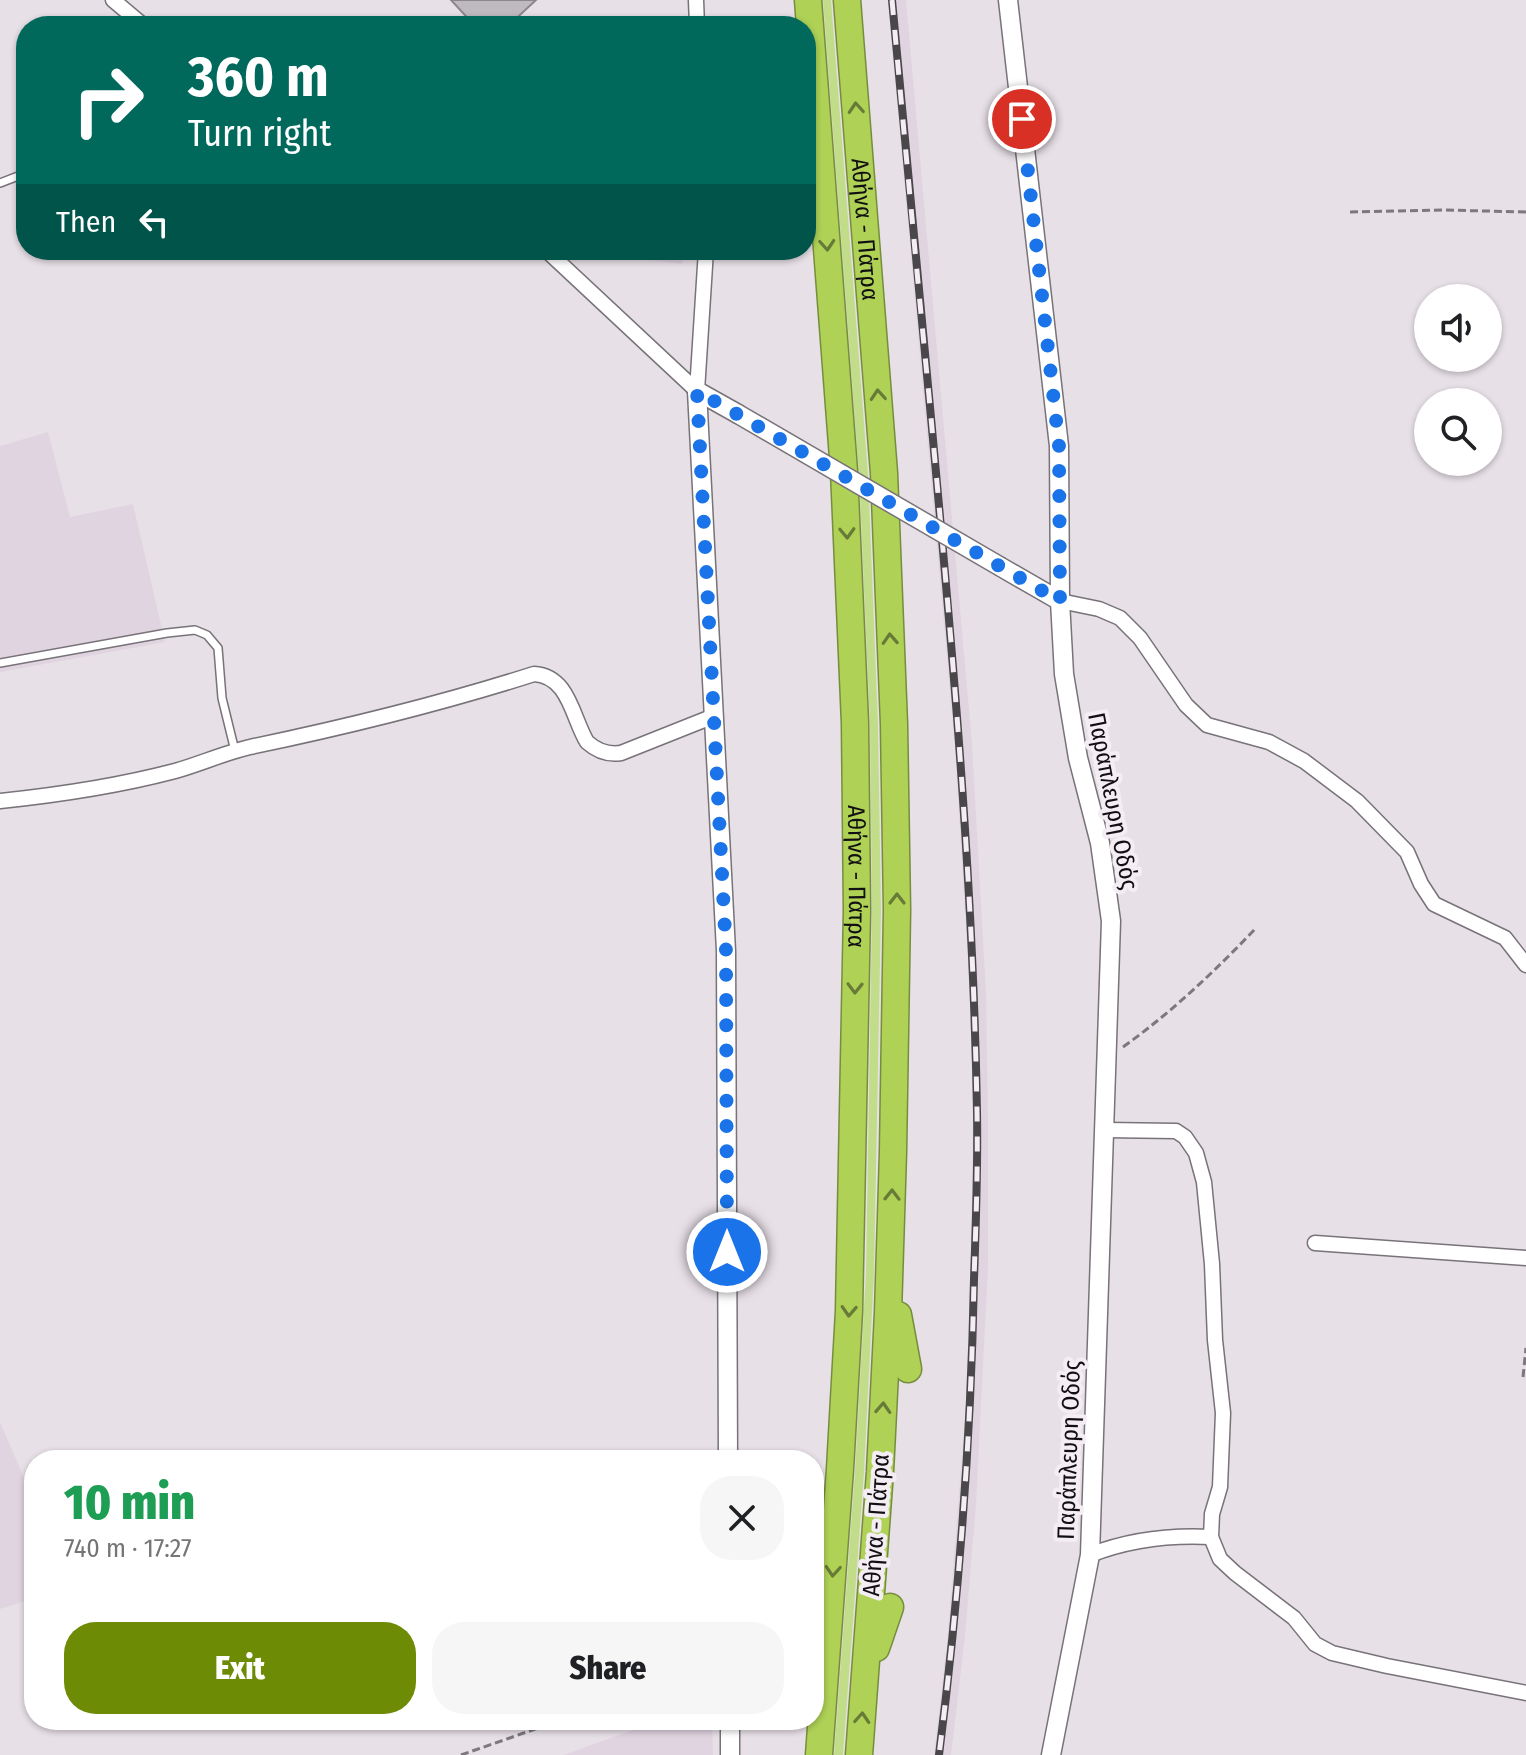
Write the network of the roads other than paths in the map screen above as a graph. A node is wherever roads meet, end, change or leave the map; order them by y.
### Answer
1 (113, 0) edge
2 (847, 0) edge
3 (1008, 0) edge
4 (132, 16) edge
5 (816, 105) edge
6 (557, 260) edge
7 (705, 260) edge
8 (697, 391) junction
9 (1060, 601) junction
10 (0, 663) edge
11 (714, 716) junction
12 (235, 751) junction
13 (0, 801) edge
14 (1526, 965) edge
15 (1105, 1130) junction
16 (1315, 1243) dead end
17 (1526, 1258) edge
18 (890, 1273) junction
19 (908, 1369) dead end
20 (728, 1450) edge
21 (1211, 1537) junction
22 (1090, 1555) junction
23 (890, 1607) dead end
24 (864, 1681) junction
25 (824, 1687) edge
26 (1526, 1693) edge
27 (730, 1730) edge
28 (821, 1730) edge
29 (730, 1755) edge
30 (819, 1755) edge
31 (859, 1755) edge
32 (1051, 1755) edge

1 - 4 street
18 -> 2 highway, Αθήνα - Πάτρα
3 - 9 street, Παράπλευρη Οδός
5 -> 25 highway, Αθήνα - Πάτρα
6 - 8 street
7 - 8 street
8 - 9 street, bridge
8 - 11 street
9 - 14 street
9 - 15 street, Παράπλευρη Οδός
10 - 12 lane
11 - 12 street
11 - 20 street
12 - 13 street
15 - 21 street
15 - 22 street, Παράπλευρη Οδός
16 - 17 street
18 - 19 highway
24 -> 18 highway, Αθήνα - Πάτρα
21 - 22 street
21 - 26 street
22 - 32 street, Παράπλευρη Οδός
23 - 24 highway
31 -> 24 highway, Αθήνα - Πάτρα
27 - 29 street
28 -> 30 highway, Αθήνα - Πάτρα

